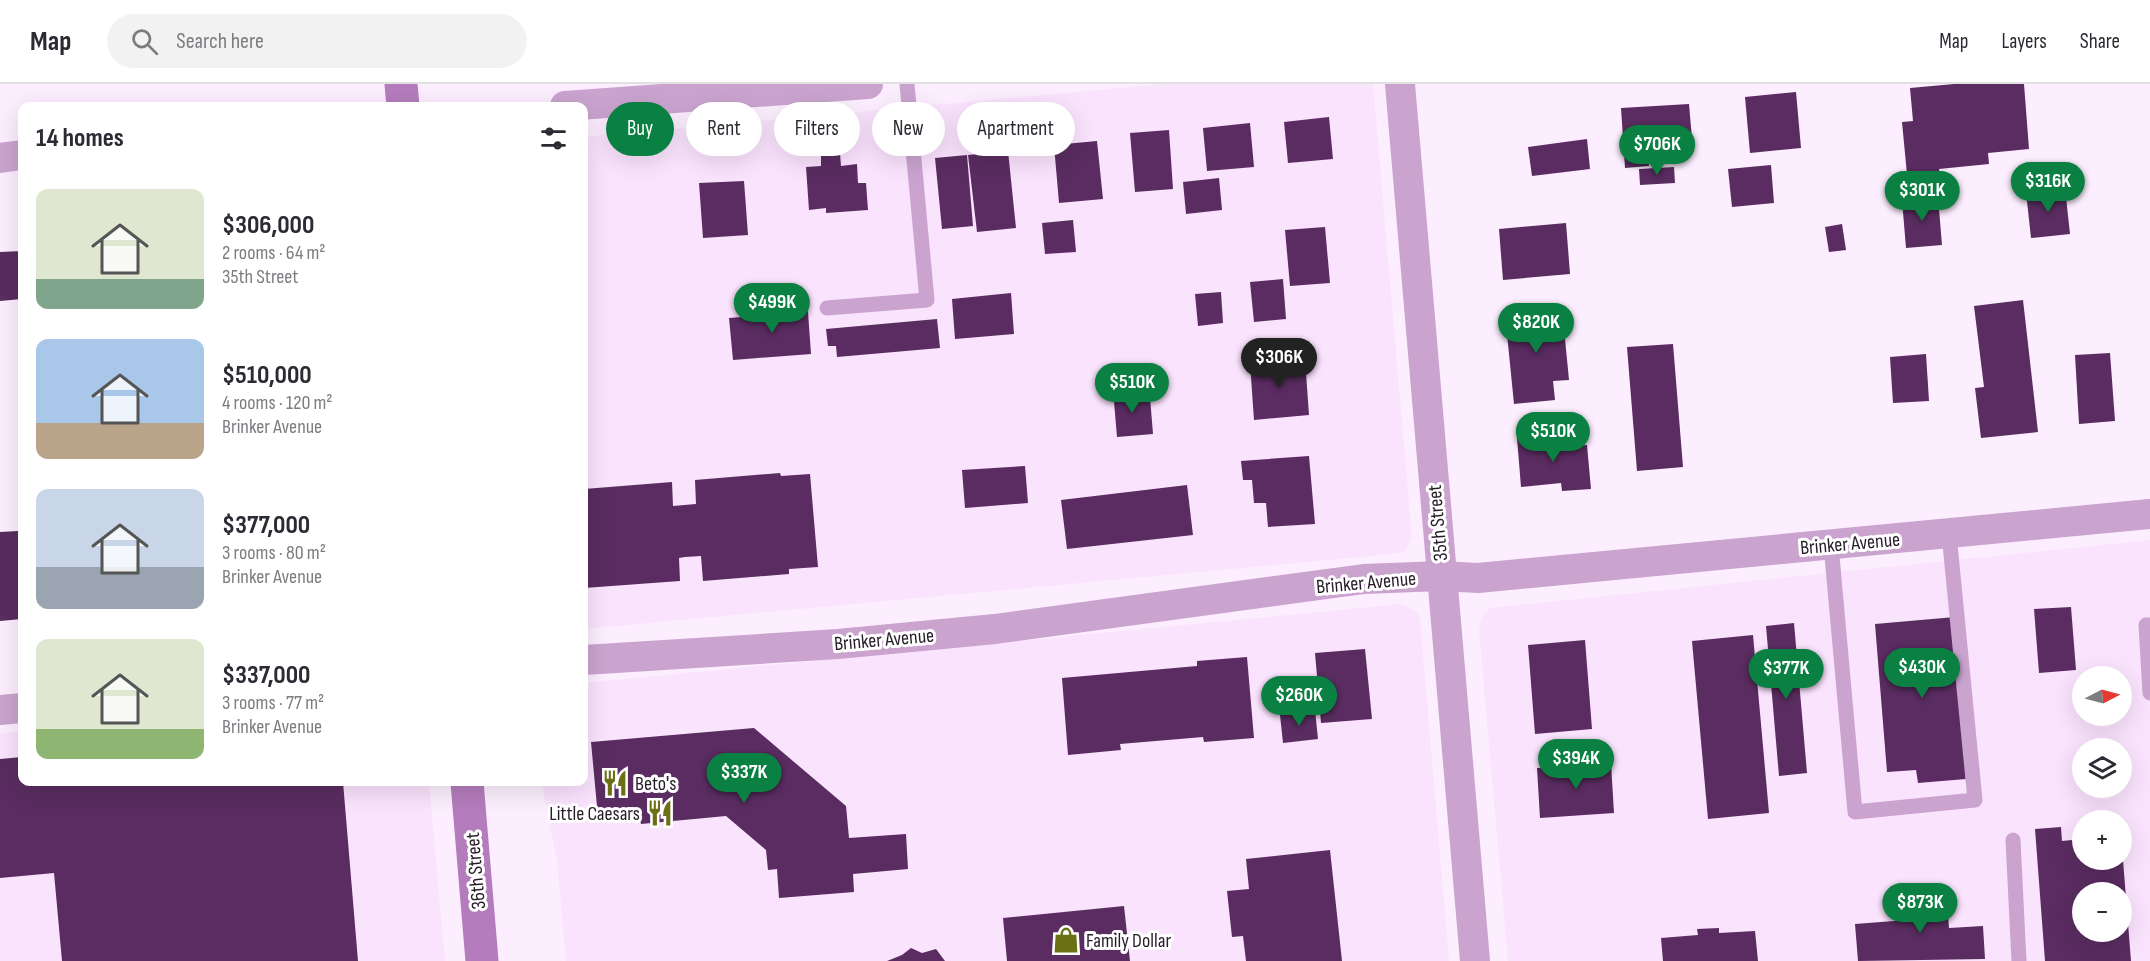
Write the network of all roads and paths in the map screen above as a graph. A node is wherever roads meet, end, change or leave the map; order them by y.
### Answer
1 (401, 84) edge
2 (868, 84) edge
3 (907, 84) edge
4 (1400, 84) edge
5 (403, 102) edge
6 (588, 104) edge
7 (18, 156) edge
8 (0, 158) edge
9 (827, 308) dead end
10 (2150, 514) edge
11 (1949, 534) junction
12 (1831, 545) junction
13 (1441, 576) junction
14 (2150, 625) edge
15 (588, 660) edge
16 (2150, 693) edge
17 (18, 708) edge
18 (0, 710) edge
19 (467, 786) edge
20 (2013, 840) dead end
21 (482, 961) edge
22 (1475, 961) edge
23 (2019, 961) edge

1 - 5 main road
2 - 6 street
3 - 9 lane
4 - 13 street, 35th Street
7 - 8 street
10 - 11 street, Brinker Avenue
11 - 12 street, Brinker Avenue
11 - 12 lane
12 - 13 street, Brinker Avenue
13 - 15 street, Brinker Avenue
13 - 22 street, 35th Street
14 - 16 lane
17 - 18 street
19 - 21 main road, 36th Street
20 - 23 lane

